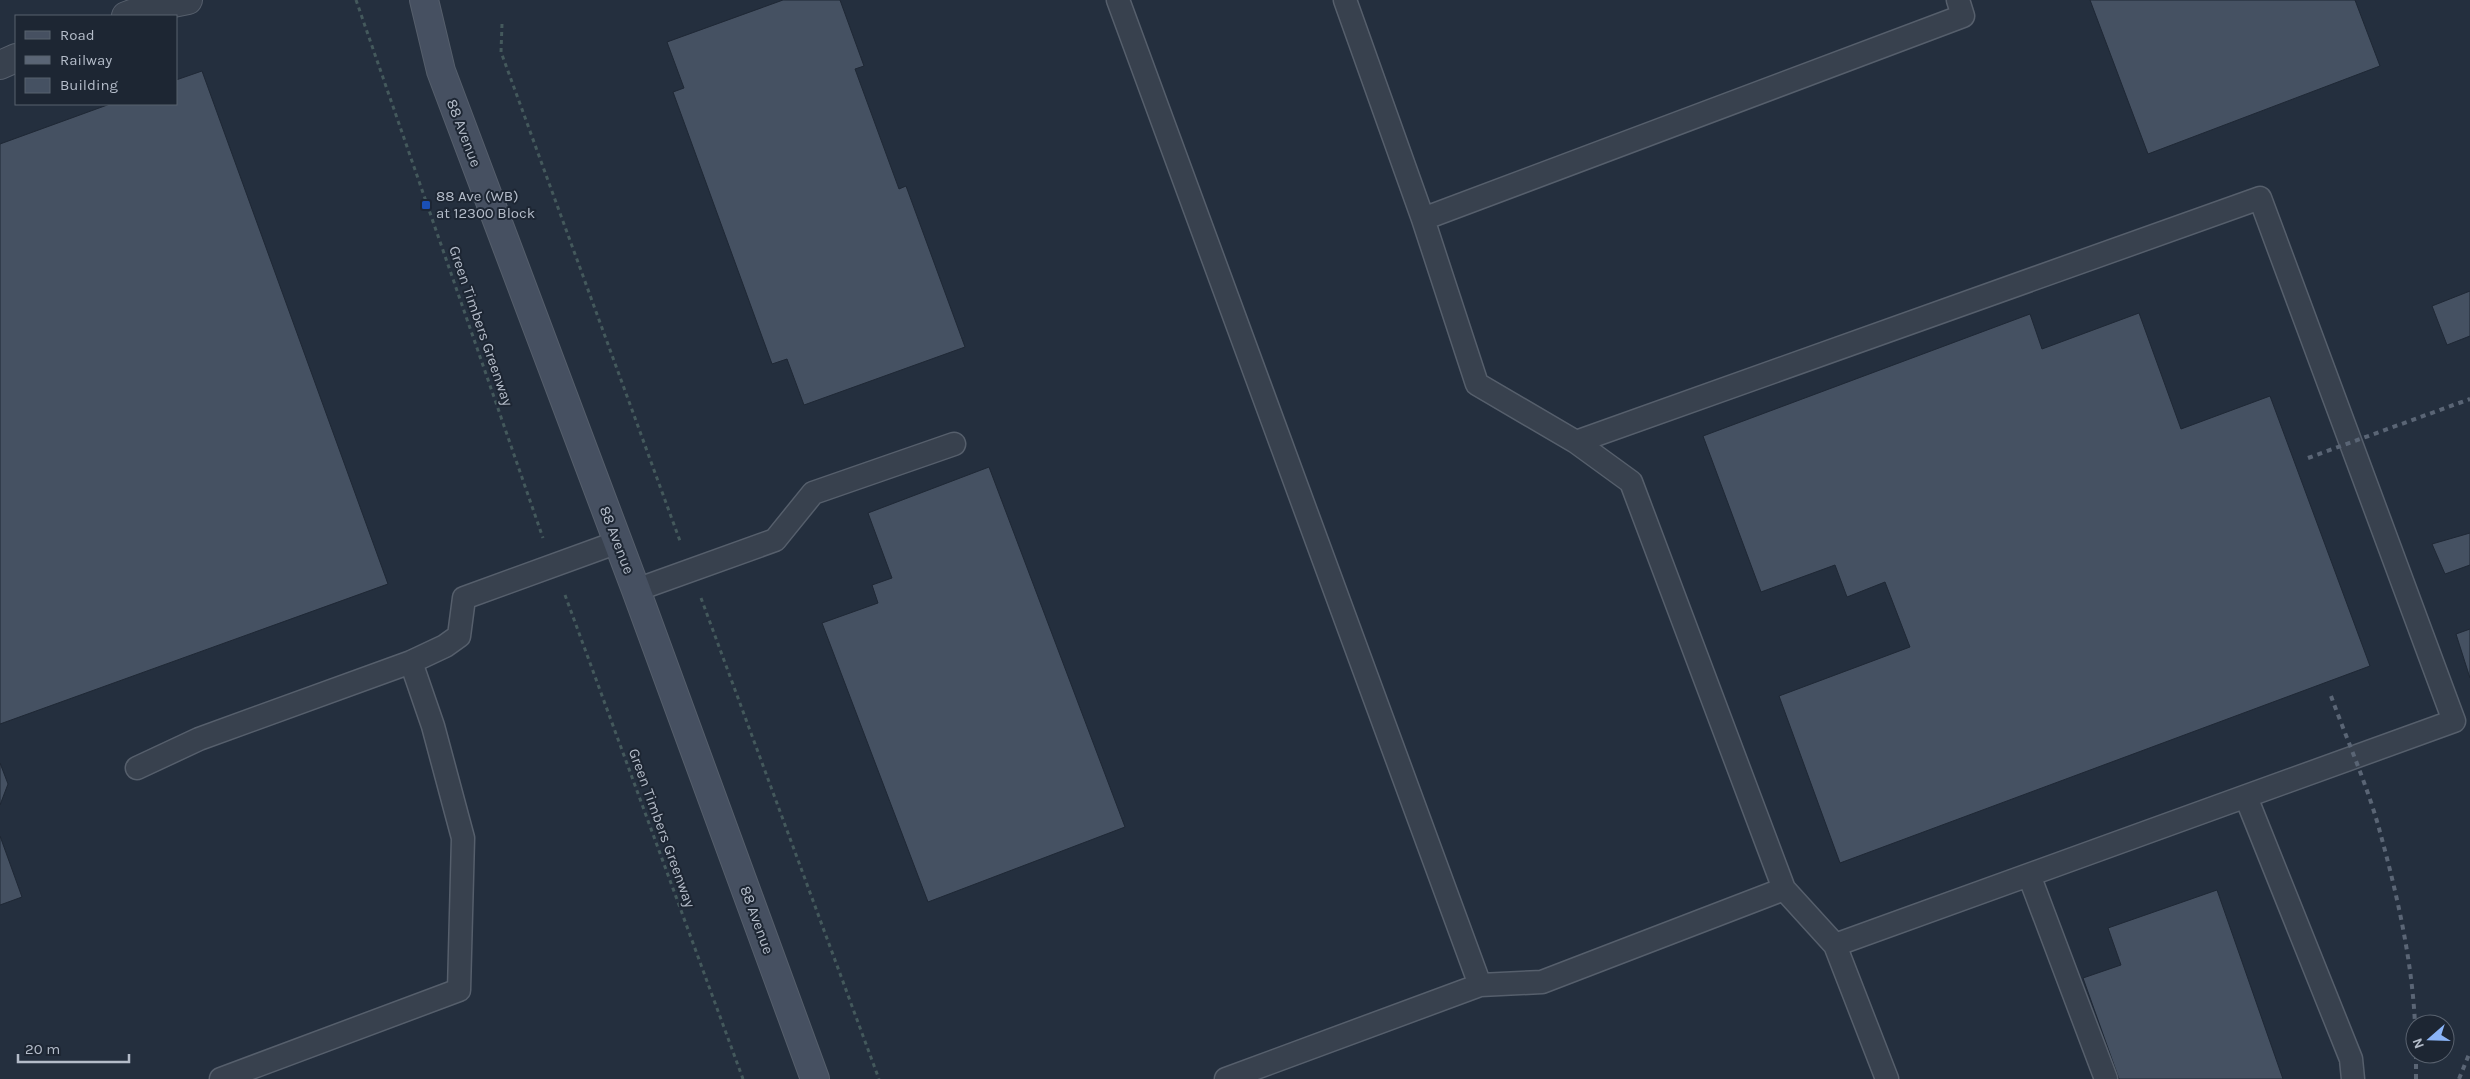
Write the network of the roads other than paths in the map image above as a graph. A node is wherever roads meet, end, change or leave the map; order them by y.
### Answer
1 (188, 0) edge
2 (424, 0) edge
3 (1118, 0) edge
4 (1346, 0) edge
5 (1958, 0) edge
6 (129, 15) edge
7 (15, 58) edge
8 (0, 65) edge
9 (1423, 220) junction
10 (1576, 442) junction
11 (954, 444) dead end
12 (618, 542) junction
13 (636, 590) junction
14 (411, 662) junction
15 (137, 768) dead end
16 (2246, 797) junction
17 (2029, 875) junction
18 (1784, 889) junction
19 (1835, 945) junction
20 (1480, 985) junction
21 (221, 1079) edge
22 (814, 1079) edge
23 (1226, 1079) edge
24 (1887, 1079) edge
25 (2106, 1079) edge
26 (2353, 1079) edge

1 - 6 street
2 - 12 main road, 88 Avenue
3 - 20 lane
4 - 9 lane
5 - 9 lane
7 - 8 street
9 - 10 lane
10 - 16 lane
10 - 18 lane
11 - 13 lane
12 - 13 main road, 88 Avenue
12 - 14 lane
13 - 22 main road, 88 Avenue
14 - 15 lane
14 - 21 lane
16 - 17 lane
16 - 26 lane
17 - 19 lane
17 - 25 lane
18 - 19 lane
18 - 20 lane
19 - 24 lane
20 - 23 lane

